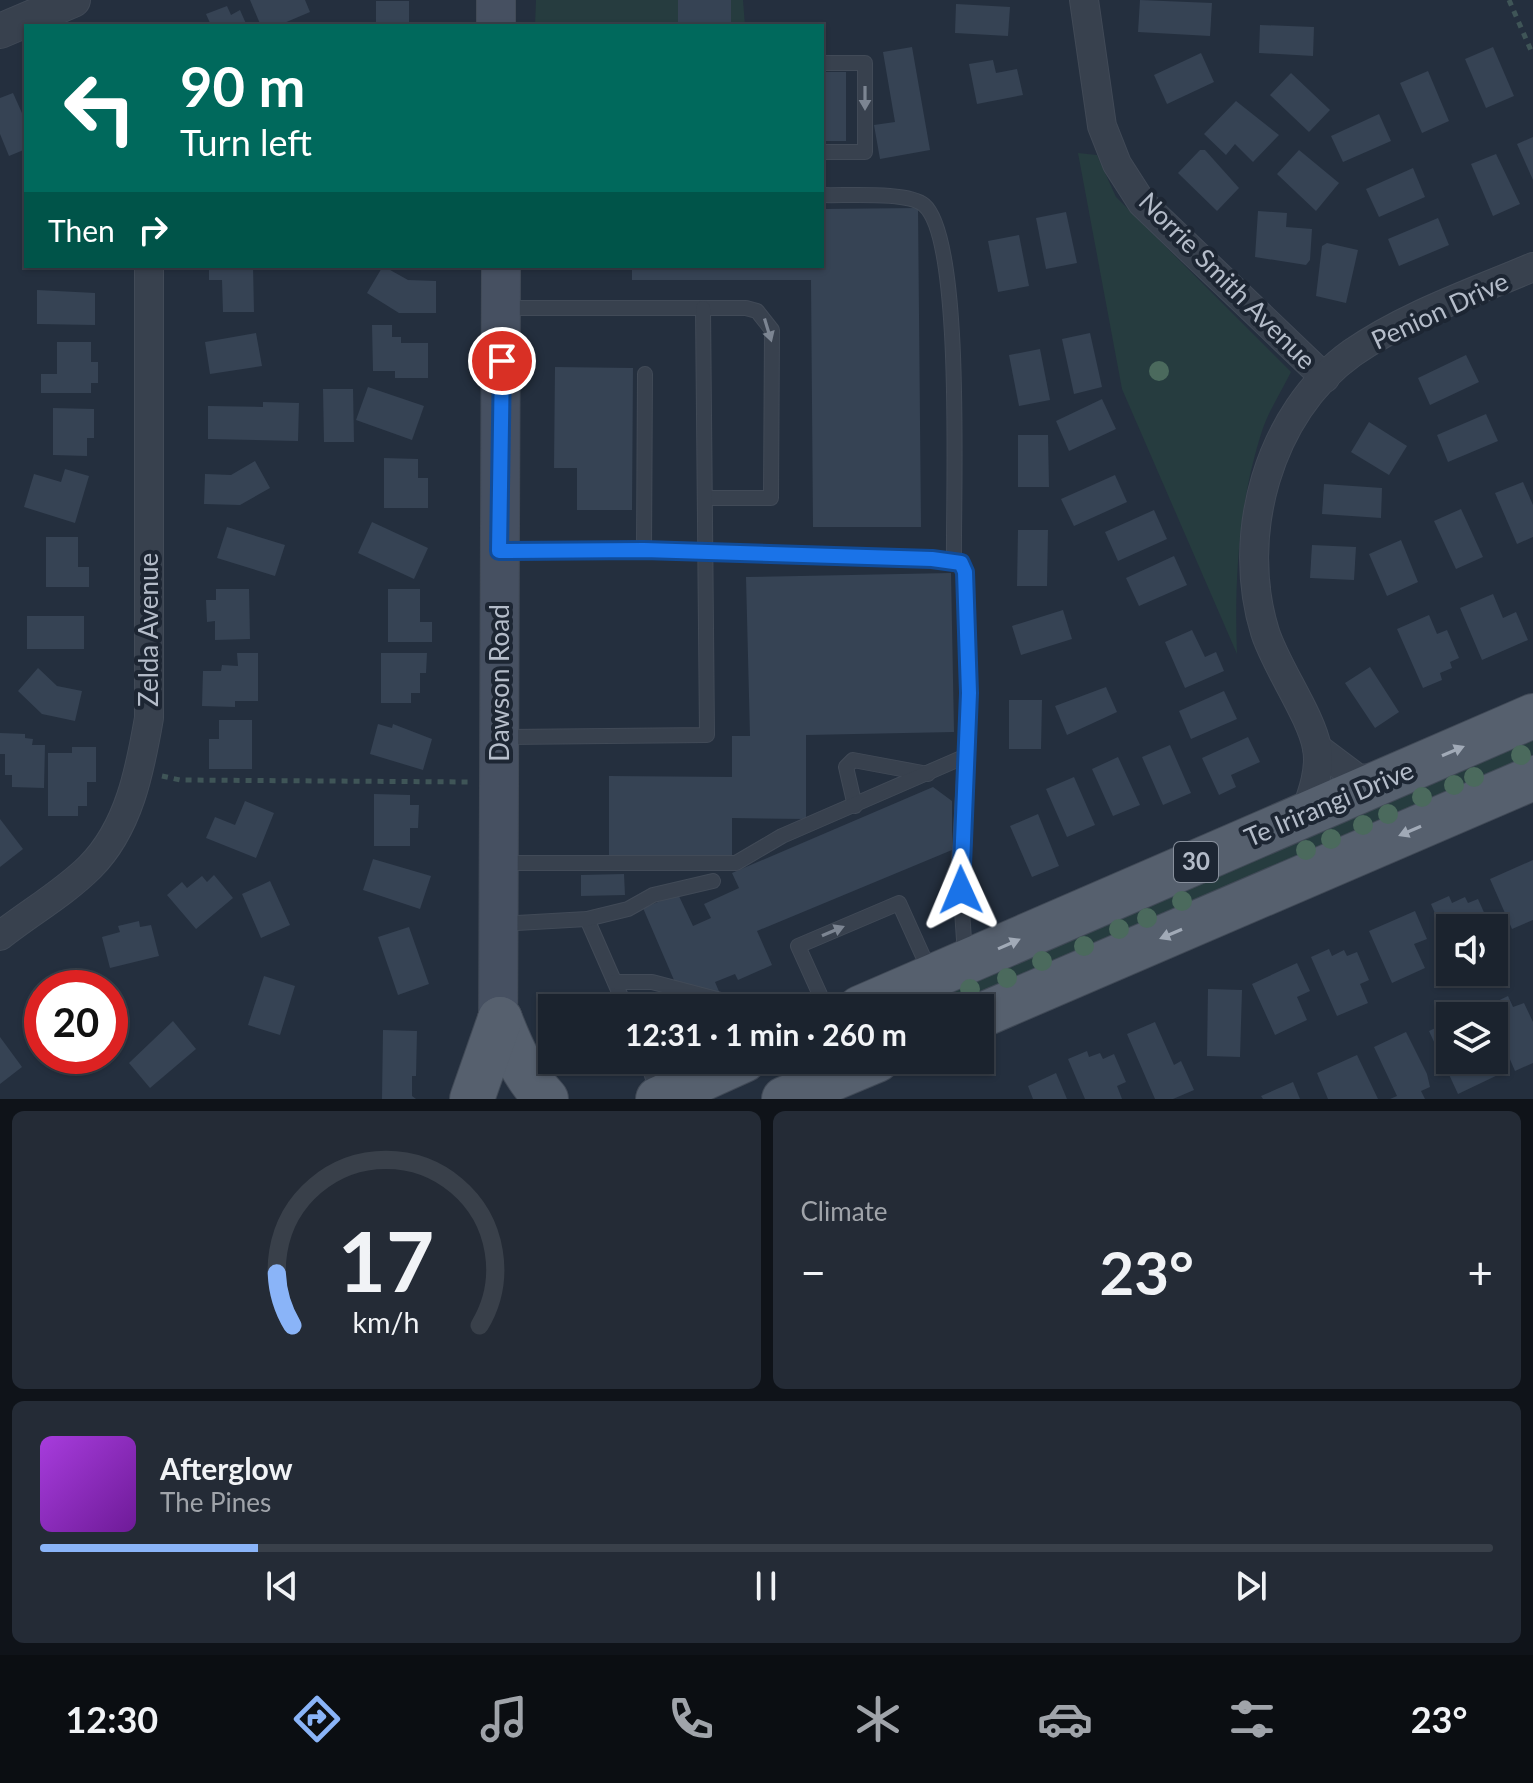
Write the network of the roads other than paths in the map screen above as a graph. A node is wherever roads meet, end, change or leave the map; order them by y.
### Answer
1 (496, 0) edge
2 (1084, 0) edge
3 (65, 11) edge
4 (496, 24) edge
5 (0, 31) edge
6 (824, 63) edge
7 (824, 152) edge
8 (824, 195) edge
9 (1533, 267) edge
10 (149, 268) edge
11 (501, 268) edge
12 (502, 308) junction
13 (703, 308) junction
14 (645, 374) dead end
15 (1325, 378) junction
16 (705, 498) junction
17 (644, 550) junction
18 (499, 551) junction
19 (706, 554) junction
20 (954, 560) junction
21 (1533, 716) edge
22 (501, 737) junction
23 (1317, 748) junction
24 (966, 756) junction
25 (928, 774) junction
26 (1533, 778) edge
27 (1386, 780) junction
28 (855, 806) junction
29 (1305, 814) junction
30 (501, 863) junction
31 (713, 881) dead end
32 (587, 919) junction
33 (500, 924) junction
34 (0, 936) edge
35 (949, 970) junction
36 (615, 982) junction
37 (620, 994) edge
38 (698, 994) edge
39 (820, 994) edge
40 (893, 994) edge
41 (994, 1010) edge
42 (500, 1019) junction
43 (651, 1074) edge
44 (713, 1074) edge
45 (844, 1074) edge
46 (472, 1099) edge
47 (495, 1099) edge
48 (546, 1099) edge
49 (659, 1099) edge
50 (784, 1099) edge

1 - 4 main road
2 - 15 street, Norrie Smith Avenue
3 - 5 street
6 -> 7 lane
8 - 20 lane
9 - 15 street, Penion Drive
10 - 34 street, Zelda Avenue
11 - 12 main road, Dawson Road
12 - 13 lane
12 - 18 main road, Dawson Road
13 - 16 lane
13 -> 16 lane
14 - 17 lane
15 - 23 street, Penion Drive
16 - 19 lane
17 - 18 lane
17 - 19 lane
18 - 22 main road, Dawson Road
19 - 20 lane
19 - 22 lane
20 - 24 lane
27 -> 21 main road, Te Irirangi Drive / 30
22 - 30 main road, Dawson Road
23 - 27 street, Penion Drive
23 - 29 street
24 - 25 lane
24 - 35 lane
25 - 28 lane
25 - 28 lane
26 -> 41 main road, 30
27 - 29 main road, Te Irirangi Drive / 30
28 - 30 lane
35 -> 29 main road, Te Irirangi Drive / 30
30 - 33 main road, Dawson Road
31 - 32 lane
32 - 33 lane
32 - 36 lane
33 - 42 main road, Dawson Road
39 -> 35 lane
35 - 40 main road, Te Irirangi Drive / 30
36 - 37 lane
36 - 38 lane
42 - 46 main road
42 - 47 main road, Dawson Road
42 - 48 main road
43 - 49 lane
44 - 49 main road
45 - 50 main road

